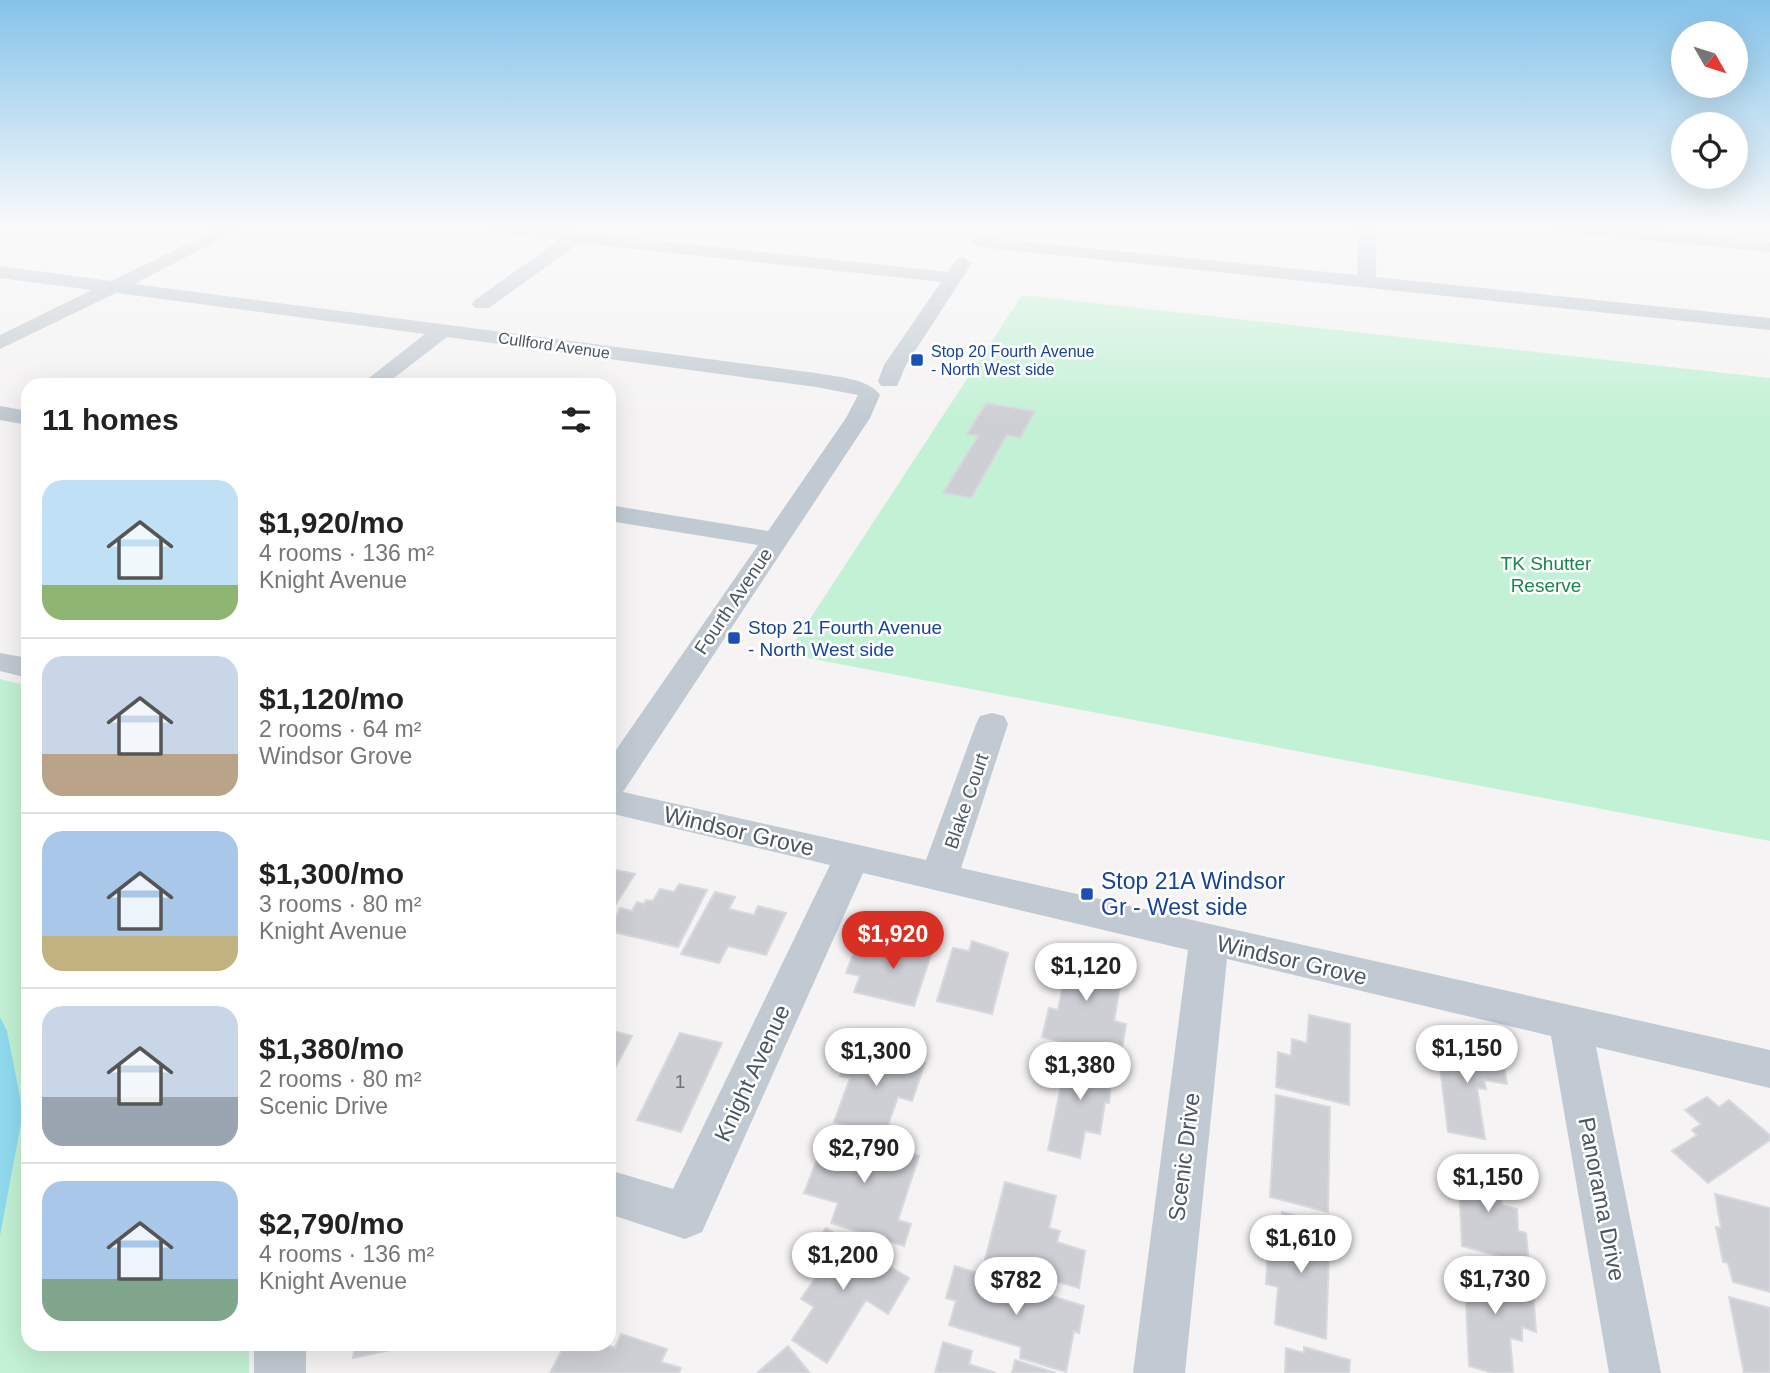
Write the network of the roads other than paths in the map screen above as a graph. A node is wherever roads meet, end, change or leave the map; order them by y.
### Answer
1 (103, 292) edge
2 (152, 292) edge
3 (499, 292) edge
4 (942, 292) edge
5 (1470, 292) edge
6 (482, 304) dead end
7 (1770, 324) edge
8 (444, 330) junction
9 (0, 342) edge
10 (380, 378) edge
11 (874, 389) junction
12 (0, 413) edge
13 (21, 417) edge
14 (616, 514) edge
15 (774, 540) junction
16 (0, 662) edge
17 (21, 666) edge
18 (992, 724) dead end
19 (616, 776) edge
20 (616, 803) edge
21 (852, 857) junction
22 (939, 877) junction
23 (1209, 940) junction
24 (1570, 1024) junction
25 (1770, 1069) edge
26 (616, 1194) edge
27 (280, 1351) edge
28 (280, 1373) edge
29 (1159, 1373) edge
30 (1635, 1373) edge

1 - 9 street
2 - 8 street, Cullford Avenue
3 - 6 street
4 - 11 street, Fourth Avenue
5 - 7 street
8 - 10 street
8 - 11 street, Cullford Avenue
11 - 15 street, Fourth Avenue
12 - 13 street
14 - 15 street
15 - 19 street, Fourth Avenue
16 - 17 street
18 - 22 street, Blake Court
20 - 21 street, Windsor Grove
21 - 22 street, Windsor Grove
21 - 26 street, Knight Avenue
22 - 23 street, Windsor Grove
23 - 24 street, Windsor Grove
23 - 29 street, Scenic Drive
24 - 25 street, Windsor Grove
24 - 30 street, Panorama Drive
27 - 28 street

